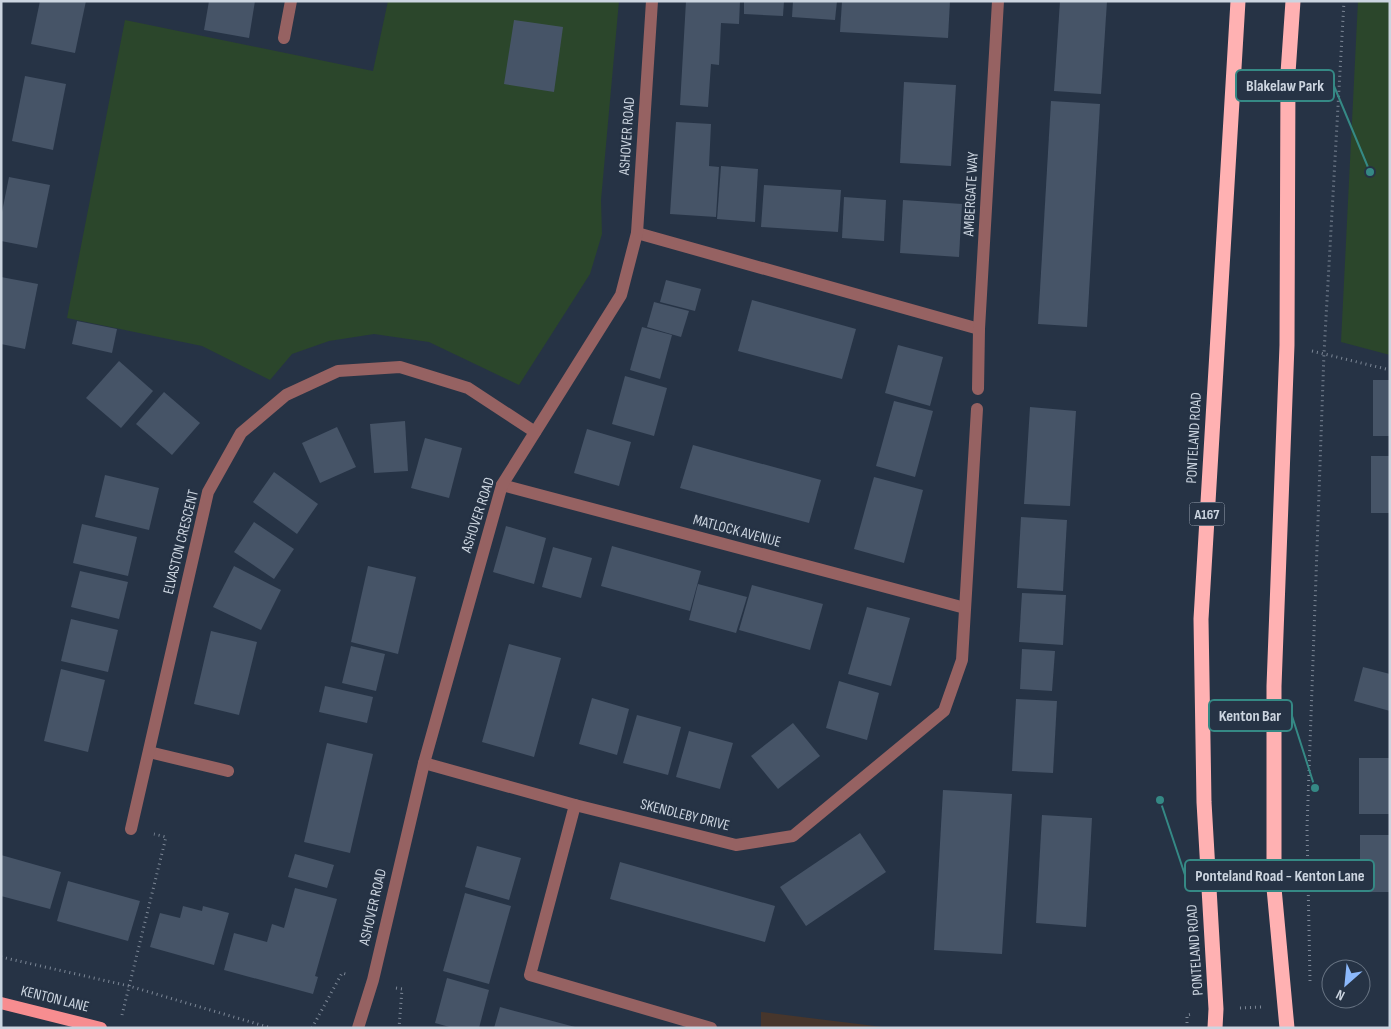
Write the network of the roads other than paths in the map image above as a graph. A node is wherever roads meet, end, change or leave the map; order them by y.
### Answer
1 (291, 1) edge
2 (652, 1) edge
3 (998, 1) edge
4 (1238, 1) edge
5 (1293, 1) edge
6 (284, 38) dead end
7 (637, 233) junction
8 (979, 329) junction
9 (978, 389) dead end
10 (977, 409) dead end
11 (535, 432) junction
12 (502, 485) junction
13 (965, 608) junction
14 (149, 752) junction
15 (424, 763) junction
16 (228, 771) dead end
17 (575, 805) junction
18 (131, 829) road end
19 (1, 1002) edge
20 (101, 1028) edge
21 (358, 1028) edge
22 (711, 1028) edge
23 (1215, 1028) edge
24 (1287, 1028) edge

1 - 6 street
2 - 7 street, ASHOVER ROAD
3 - 8 street, AMBERGATE WAY
4 - 23 highway, PONTELAND ROAD / A167
5 - 24 highway
7 - 8 street
7 - 11 street, ASHOVER ROAD
8 - 9 street, AMBERGATE WAY
10 - 13 street
11 - 12 street, ASHOVER ROAD
11 - 14 street, ELVASTON CRESCENT
12 - 13 street, MATLOCK AVENUE
12 - 15 street, ASHOVER ROAD
13 - 17 street, SKENDLEBY DRIVE
14 - 16 street
14 - 18 street, ELVASTON CRESCENT
15 - 17 street, SKENDLEBY DRIVE
15 - 21 street, ASHOVER ROAD
17 - 22 street
19 - 20 main road, KENTON LANE

